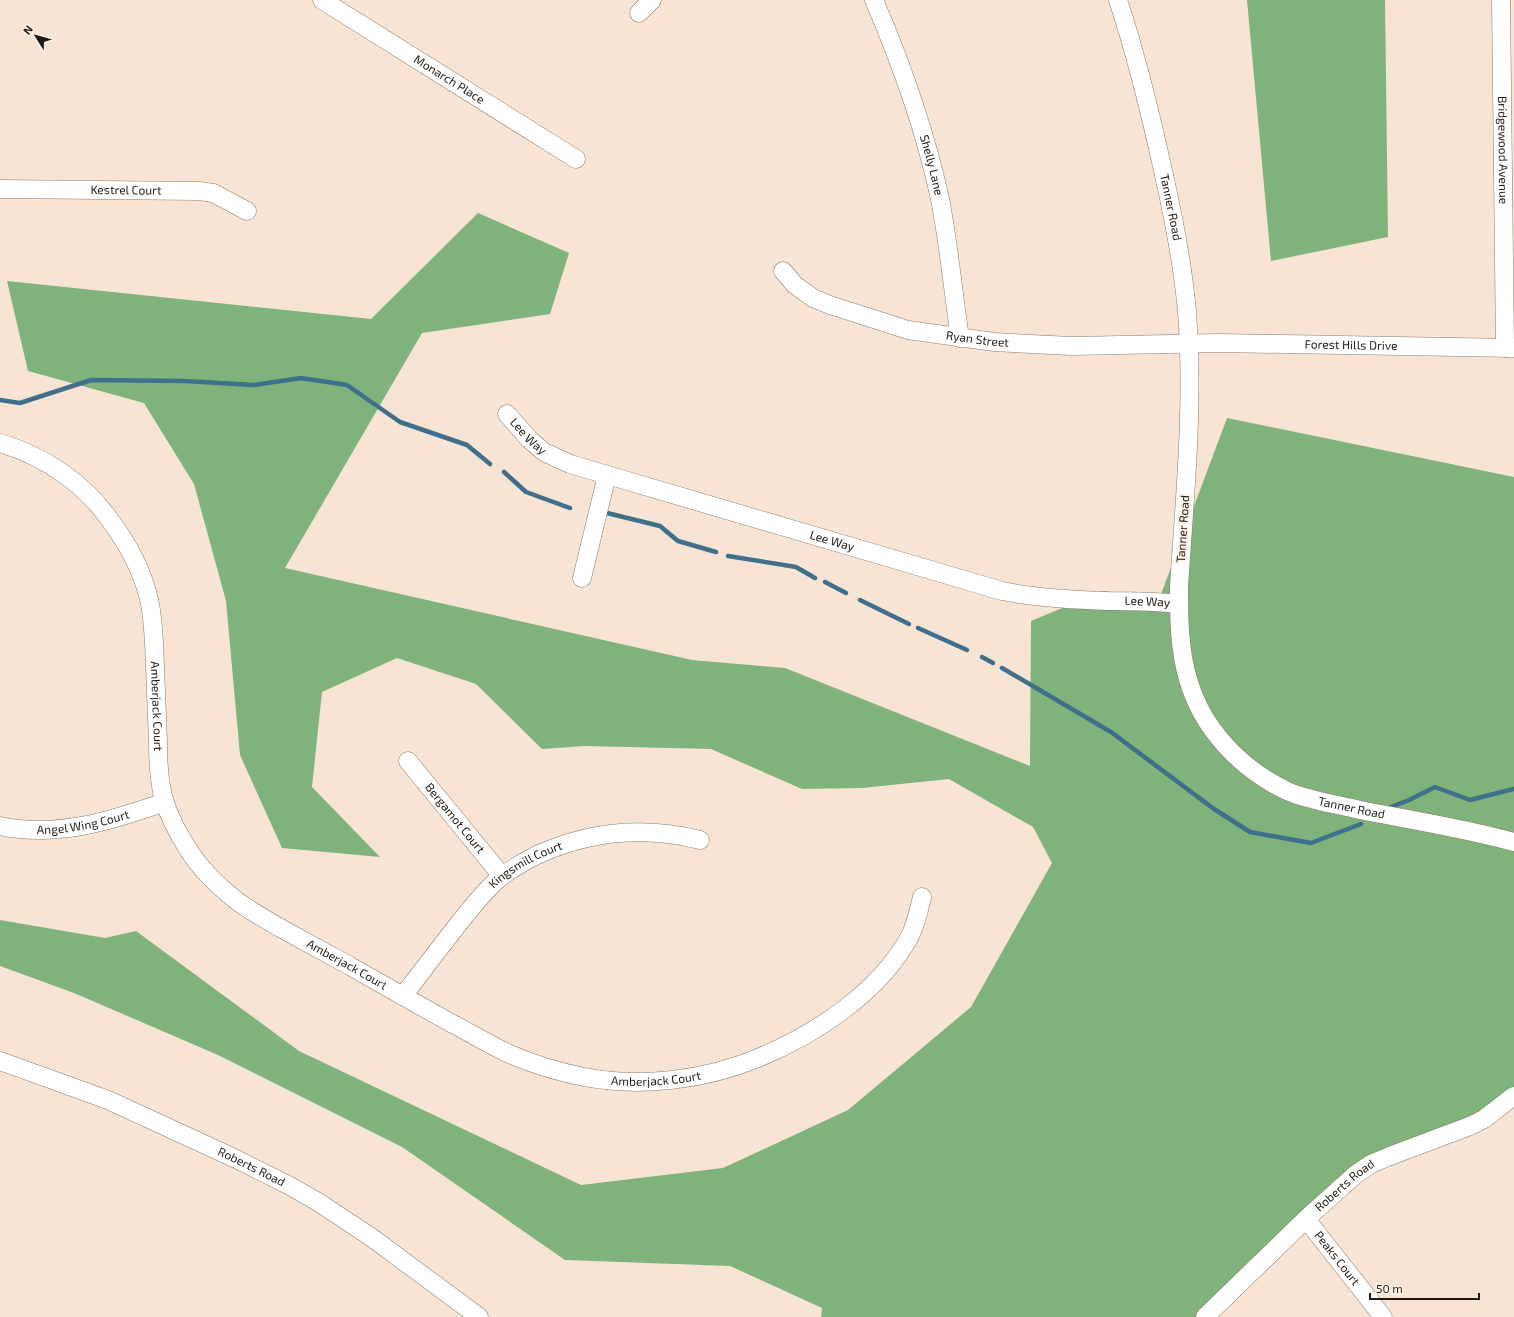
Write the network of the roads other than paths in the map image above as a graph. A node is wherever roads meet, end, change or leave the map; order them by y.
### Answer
1 (322, 0) edge
2 (652, 0) edge
3 (874, 0) edge
4 (1118, 0) edge
5 (1501, 0) edge
6 (639, 13) dead end
7 (576, 159) dead end
8 (0, 189) edge
9 (247, 211) dead end
10 (783, 271) dead end
11 (960, 338) junction
12 (1188, 344) junction
13 (1510, 348) edge
14 (507, 414) dead end
15 (0, 443) edge
16 (607, 476) junction
17 (582, 578) dead end
18 (1179, 604) junction
19 (408, 761) dead end
20 (165, 802) junction
21 (0, 826) edge
22 (700, 840) dead end
23 (1514, 842) edge
24 (502, 876) junction
25 (922, 897) dead end
26 (403, 996) junction
27 (0, 1061) edge
28 (1514, 1096) edge
29 (1306, 1218) junction
30 (1379, 1315) edge
31 (478, 1317) edge
32 (1204, 1317) edge

1 - 7 street, Monarch Place
2 - 6 street
3 - 11 street, Shelly Lane
4 - 12 street, Tanner Road
5 - 13 street, Bridgewood Avenue
8 - 9 street, Kestrel Court
10 - 11 street, Ryan Street
11 - 12 street, Ryan Street
12 - 13 street, Forest Hills Drive
12 - 18 street, Tanner Road
14 - 16 street, Lee Way
15 - 20 street, Amberjack Court
16 - 17 street
16 - 18 street, Lee Way
18 - 23 street, Tanner Road
19 - 24 street, Bergamot Court
20 - 21 street, Angel Wing Court
20 - 26 street, Amberjack Court
22 - 24 street, Kingsmill Court
24 - 26 street, Kingsmill Court
25 - 26 street, Amberjack Court
27 - 31 street, Roberts Road
28 - 29 street, Roberts Road
29 - 30 street, Peaks Court
29 - 32 street, Roberts Road

